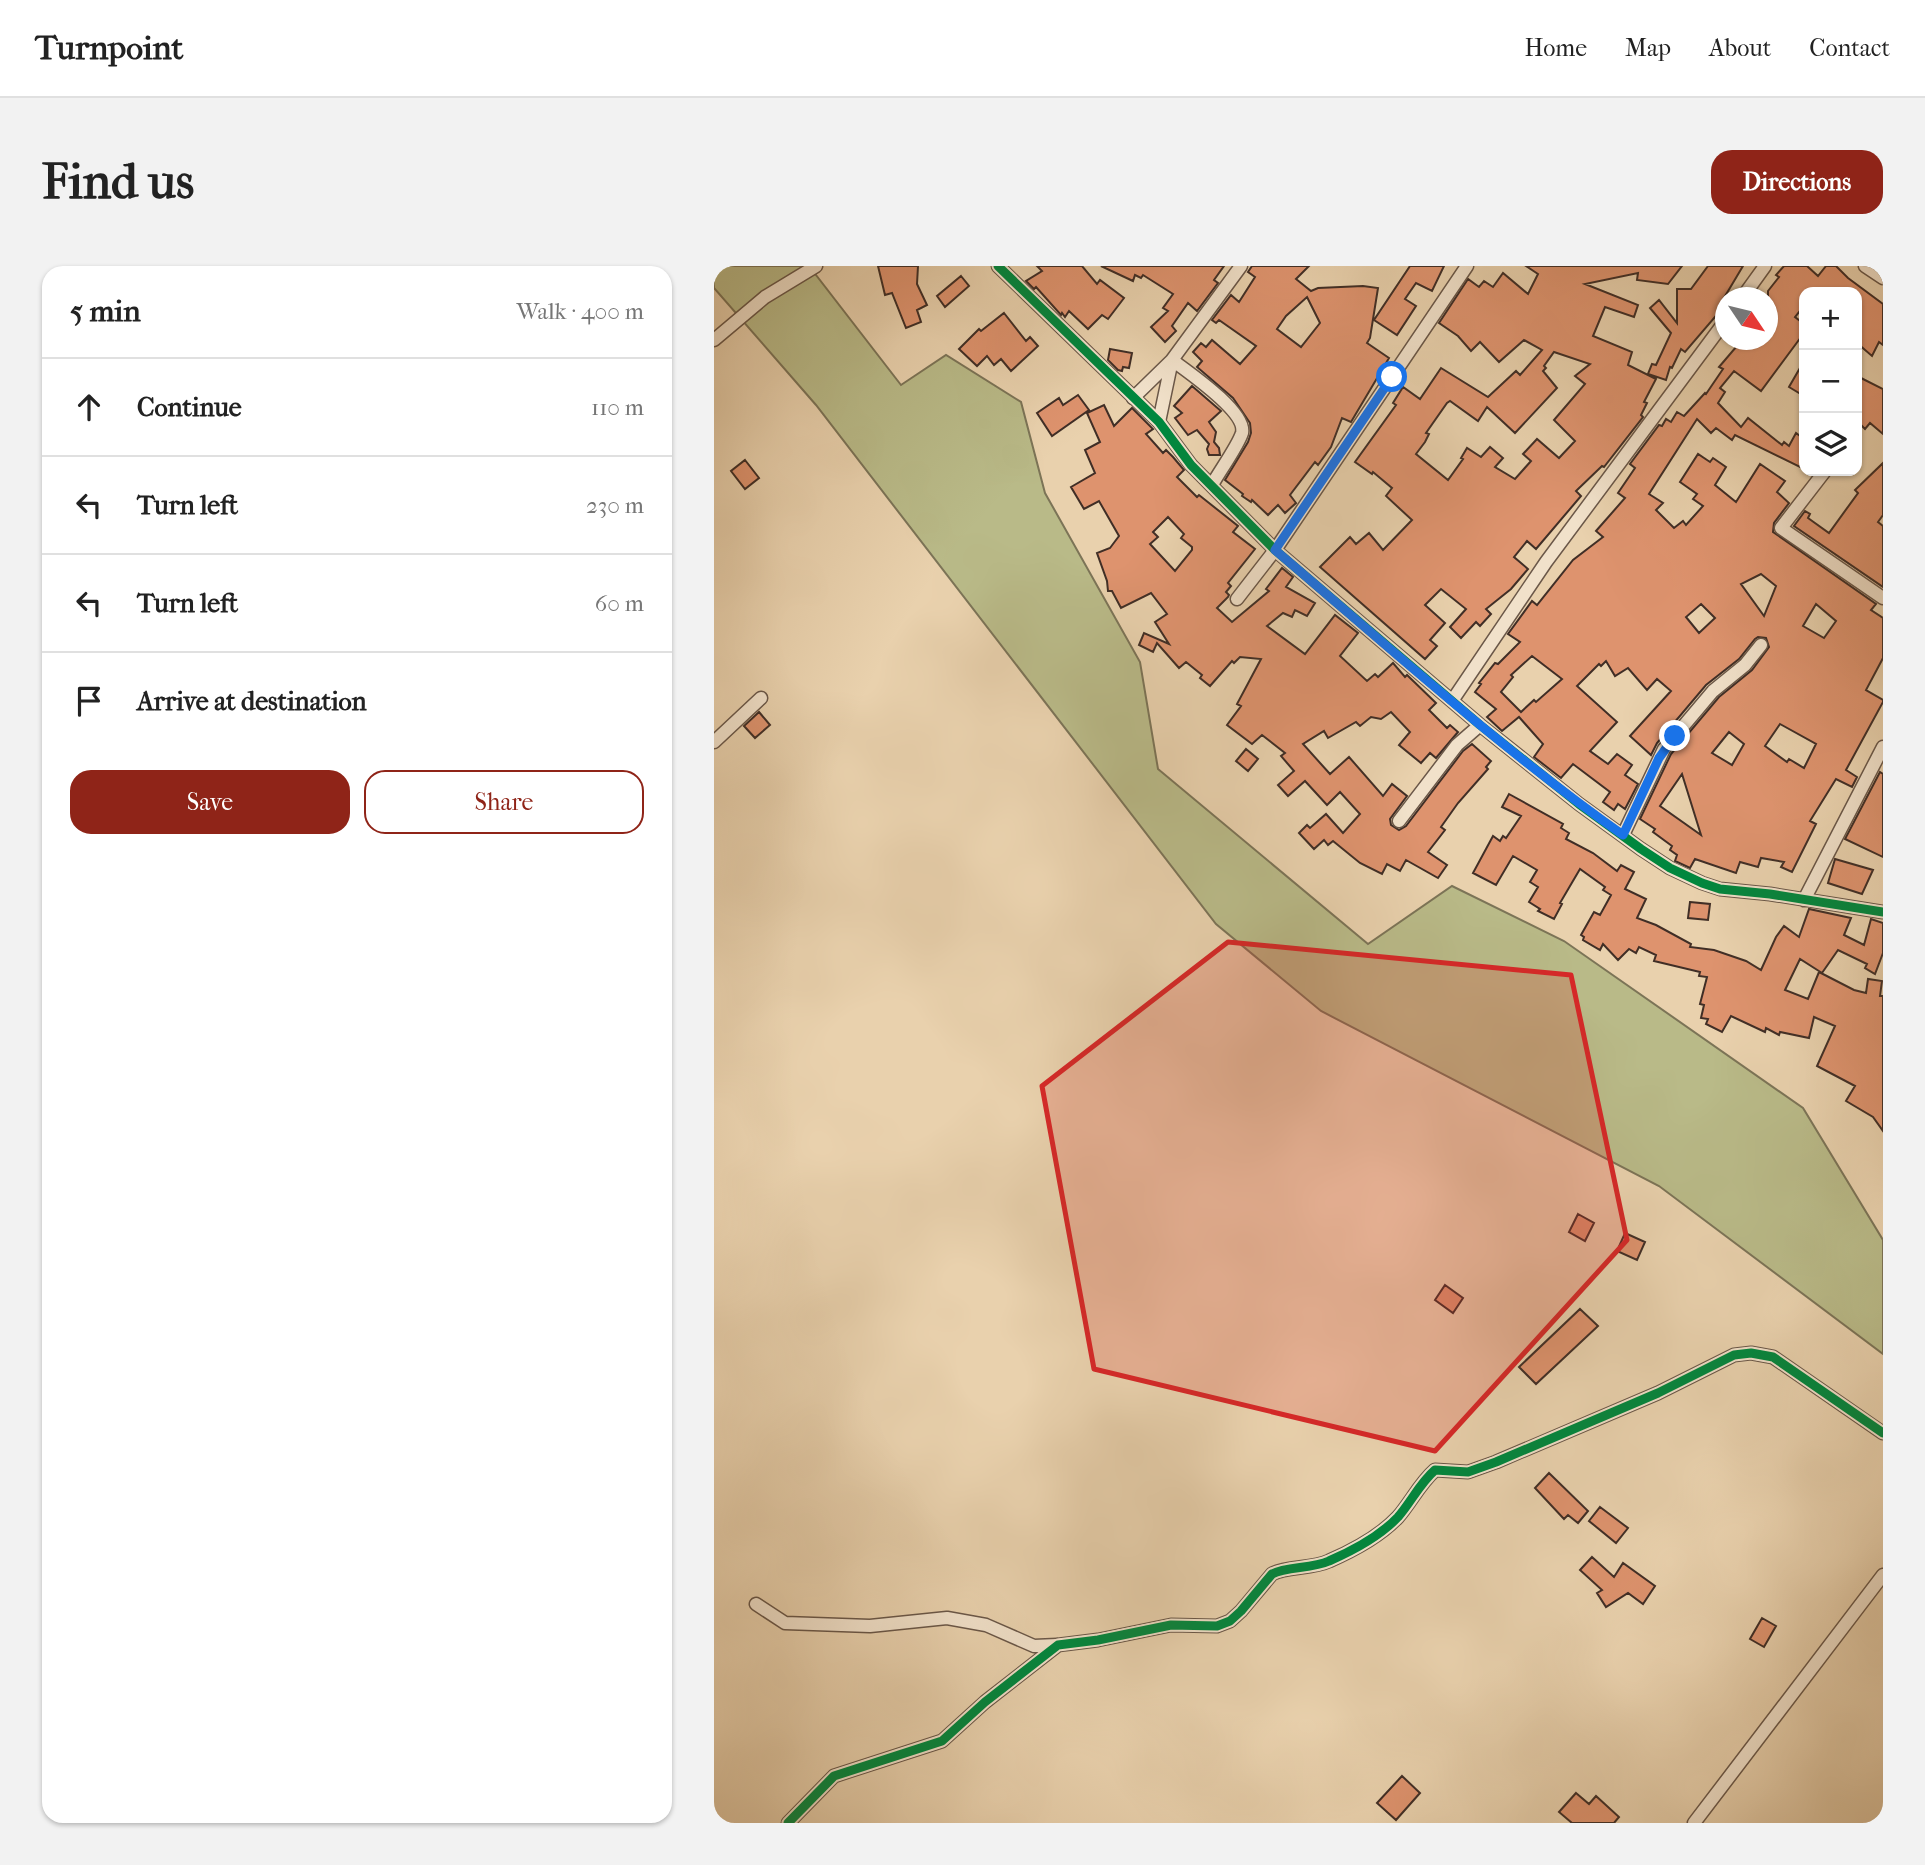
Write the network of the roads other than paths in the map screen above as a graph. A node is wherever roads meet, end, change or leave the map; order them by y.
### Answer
1 (816, 266) edge
2 (998, 266) edge
3 (1241, 266) edge
4 (1466, 266) edge
5 (1765, 266) edge
6 (1865, 266) edge
7 (1883, 278) edge
8 (1750, 287) edge
9 (1715, 335) edge
10 (714, 340) edge
11 (1172, 360) junction
12 (1133, 398) junction
13 (1159, 422) junction
14 (1821, 476) edge
15 (1212, 485) junction
16 (1275, 550) junction
17 (1883, 598) edge
18 (1237, 599) dead end
19 (1761, 645) dead end
20 (761, 698) dead end
21 (1452, 701) junction
22 (1480, 725) junction
23 (714, 742) edge
24 (1883, 747) edge
25 (1399, 821) dead end
26 (1623, 835) junction
27 (1804, 900) junction
28 (1883, 912) edge
29 (1883, 1433) edge
30 (1883, 1575) edge
31 (756, 1604) dead end
32 (1058, 1644) junction
33 (788, 1823) edge
34 (1694, 1823) edge

1 - 10 street
2 - 12 street
3 - 11 street
4 - 16 street
5 - 8 street
6 - 7 street
9 - 21 street
11 - 12 street
11 - 13 street
11 - 15 street
12 - 13 street
13 - 15 street
14 - 17 street
15 - 16 street
16 - 18 street
16 - 21 street
19 - 26 street
20 - 23 street
21 - 22 street
22 - 25 street
22 - 26 street
24 - 27 street
26 - 27 street
27 - 28 street
29 - 32 street
30 - 34 street
31 - 32 street
32 - 33 street

